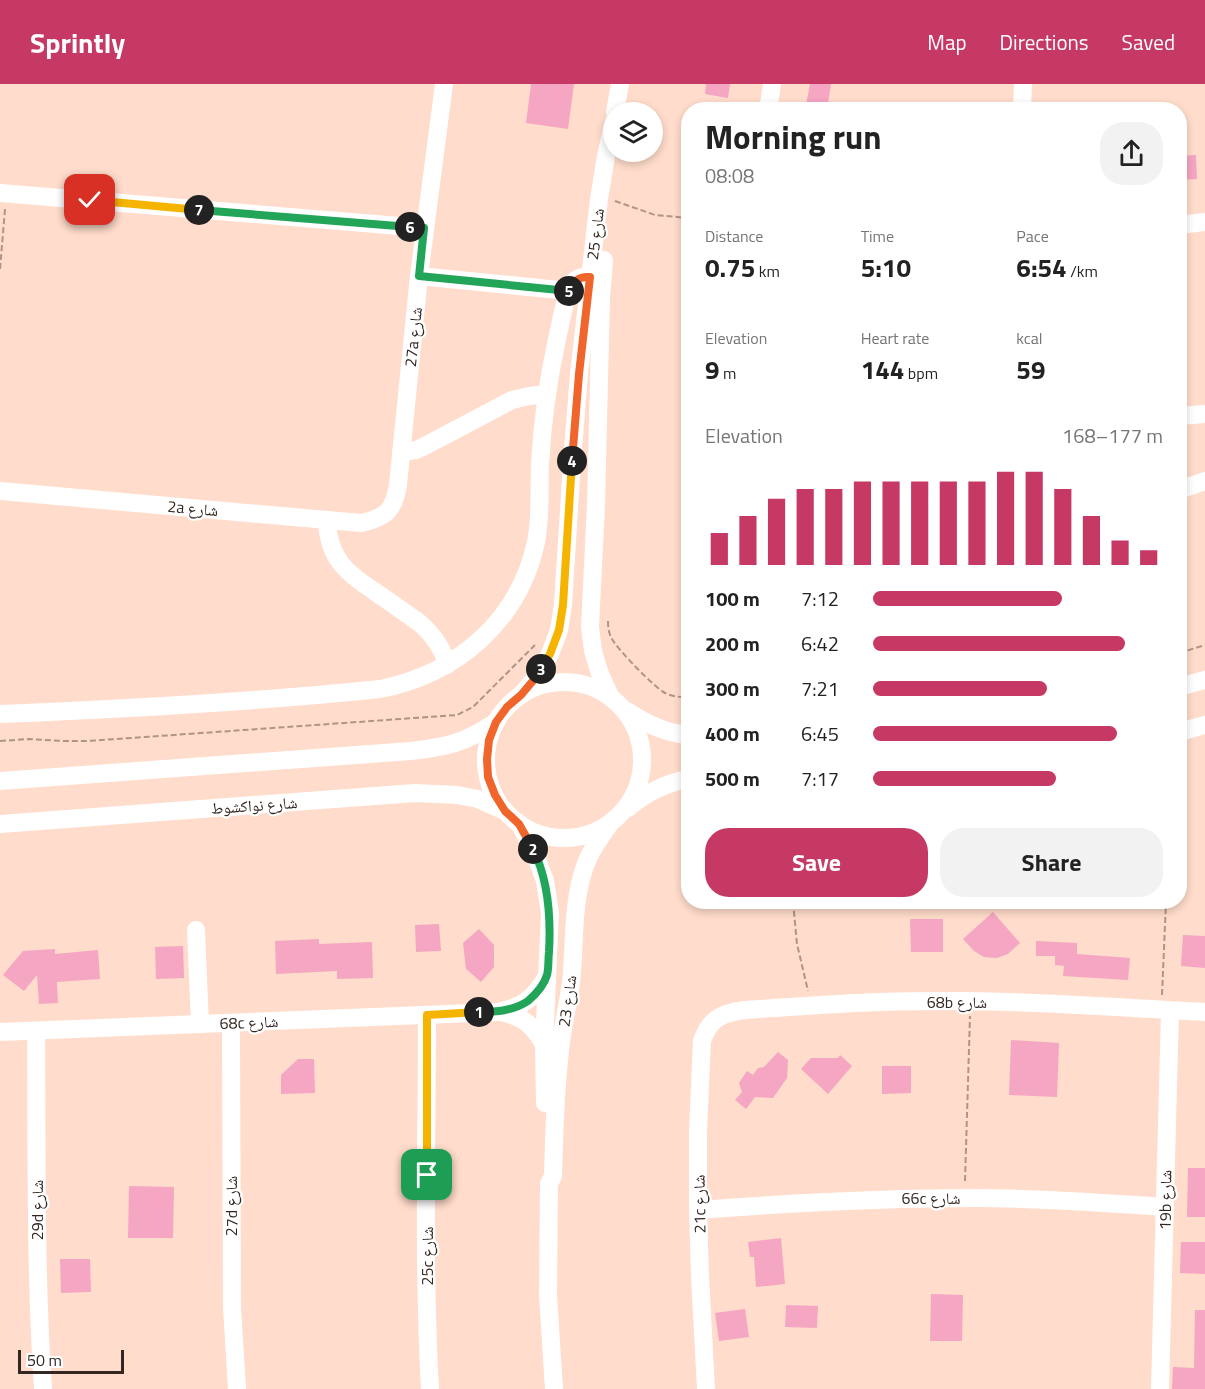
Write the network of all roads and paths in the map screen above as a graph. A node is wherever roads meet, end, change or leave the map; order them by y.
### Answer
1 (444, 84) edge
2 (620, 84) edge
3 (772, 84) edge
4 (1023, 84) edge
5 (617, 102) edge
6 (769, 102) edge
7 (1022, 102) edge
8 (605, 162) edge
9 (613, 162) edge
10 (3, 193) edge
11 (609, 199) junction
12 (681, 217) edge
13 (1205, 222) edge
14 (1187, 224) edge
15 (424, 228) junction
16 (0, 269) edge
17 (419, 276) junction
18 (590, 277) junction
19 (569, 291) junction
20 (547, 394) junction
21 (1205, 414) edge
22 (1187, 415) edge
23 (401, 452) junction
24 (1205, 482) edge
25 (1187, 488) edge
26 (0, 491) edge
27 (384, 516) joint
28 (327, 520) junction
29 (1205, 645) edge
30 (1187, 651) edge
31 (447, 665) junction
32 (1205, 680) edge
33 (1187, 685) edge
34 (521, 695) junction
35 (610, 696) junction
36 (623, 709) junction
37 (0, 714) edge
38 (496, 722) junction
39 (1205, 725) edge
40 (1187, 730) edge
41 (681, 735) edge
42 (0, 781) edge
43 (681, 781) edge
44 (505, 811) junction
45 (615, 819) junction
46 (0, 824) edge
47 (519, 824) junction
48 (794, 909) edge
49 (1166, 909) edge
50 (196, 930) dead end
51 (547, 976) junction
52 (970, 1001) junction
53 (811, 1005) junction
54 (1165, 1010) junction
55 (498, 1012) junction
56 (1205, 1012) edge
57 (427, 1015) junction
58 (712, 1021) joint
59 (231, 1023) junction
60 (200, 1024) junction
61 (36, 1031) junction
62 (0, 1032) edge
63 (544, 1044) junction
64 (549, 1184) junction
65 (964, 1198) junction
66 (1165, 1207) junction
67 (698, 1210) junction
68 (43, 1389) edge
69 (237, 1389) edge
70 (430, 1389) edge
71 (554, 1389) edge
72 (706, 1389) edge
73 (1160, 1389) edge

1 - 15 street, 27a شارع
2 - 5 street
3 - 6 street
4 - 7 street
8 - 18 street, شارع 25
9 - 11 street, شارع 25
10 - 15 street
10 - 16 path
11 - 12 path
11 - 35 street, شارع 25
13 - 14 street
15 - 17 street, 27a شارع
17 - 19 street
17 - 23 street, 27a شارع
18 - 19 street
18 - 34 street, شارع 25
19 - 20 street
20 - 23 street
20 - 31 street
21 - 22 street
23 - 27 street, 27a شارع
24 - 25 street
26 - 28 street, 2a شارع
27 - 28 street, 2a شارع
28 - 31 street
29 - 30 path
31 - 37 street
32 - 33 street
34 - 35 street
34 - 38 street
35 - 36 street
36 - 41 street
36 - 45 street
38 - 42 street
38 - 44 street
39 - 40 street
43 - 45 street
44 - 46 street, شارع نواكشوط
44 - 47 street
45 - 47 street
45 - 64 street, شارع 23
47 - 51 street, شارع 23
48 - 53 path
49 - 54 path
50 - 60 street
51 - 55 street, 68c شارع
51 - 63 street, شارع 23
52 - 53 street, 68b شارع
52 - 54 street, 68b شارع
52 - 65 path
53 - 58 street, 68b شارع
54 - 56 street, 68b شارع
54 - 66 street, 19b شارع
55 - 57 street, 68c شارع
55 - 63 street, 68c شارع
57 - 59 street, 68c شارع
57 - 70 street, 25c شارع
58 - 67 street, 21c شارع
59 - 60 street, 68c شارع
59 - 69 street, 27d شارع
60 - 61 street, 68c شارع
61 - 62 street, 68c شارع
61 - 68 street, 29d شارع
63 - 64 street, شارع 23
64 - 71 street, شارع 23
65 - 66 street, 66c شارع
65 - 67 street, 66c شارع
66 - 73 street, 19b شارع
67 - 72 street, 21c شارع

